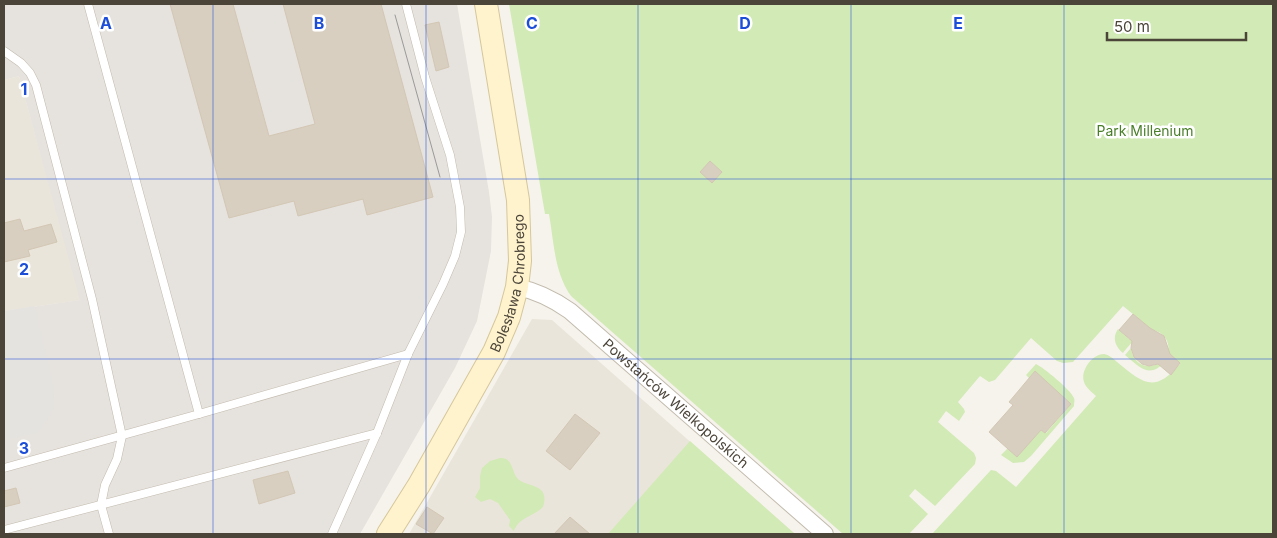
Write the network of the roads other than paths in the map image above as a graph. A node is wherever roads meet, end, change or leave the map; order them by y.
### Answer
1 (88, 4) edge
2 (406, 4) edge
3 (486, 4) edge
4 (4, 51) edge
5 (517, 287) junction
6 (408, 354) junction
7 (198, 414) junction
8 (377, 433) junction
9 (122, 436) junction
10 (4, 468) edge
11 (102, 505) junction
12 (4, 530) edge
13 (109, 534) edge
14 (332, 534) edge
15 (388, 534) edge
16 (826, 534) edge

1 - 7 lane
2 - 6 lane
3 - 5 street, Bolesława Chrobrego
4 - 9 lane
5 - 15 street, Bolesława Chrobrego
5 - 16 street, Powstańców Wielkopolskich
6 - 7 lane
6 - 8 lane
7 - 9 lane
8 - 11 lane
8 - 14 lane
9 - 10 lane
9 - 11 lane
11 - 12 lane
11 - 13 lane

